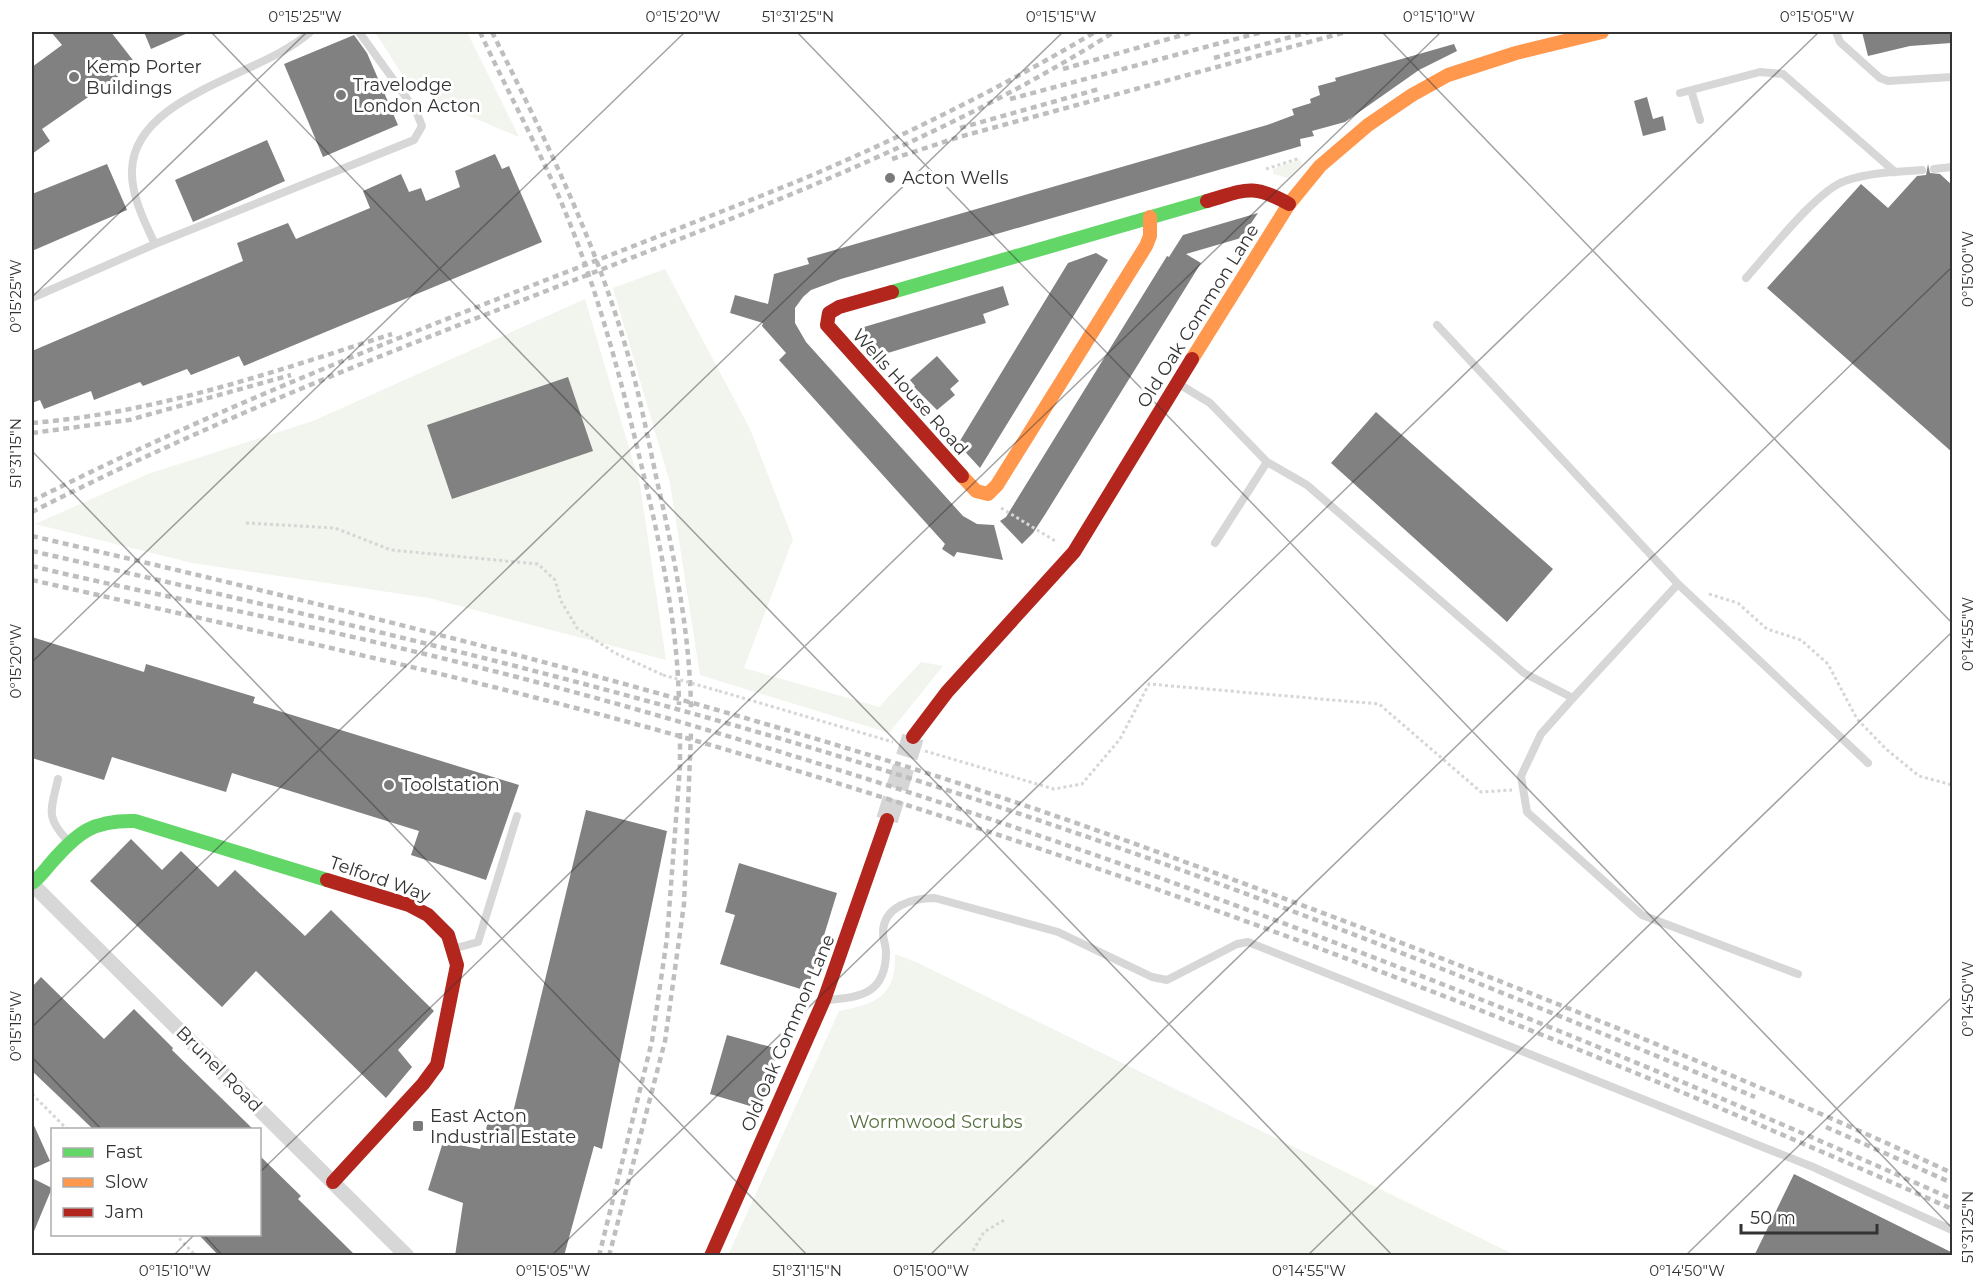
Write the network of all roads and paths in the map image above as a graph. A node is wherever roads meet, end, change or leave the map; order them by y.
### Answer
1 (310, 32) edge
2 (359, 32) edge
3 (1602, 32) edge
4 (1836, 32) edge
5 (1953, 77) edge
6 (1691, 90) junction
7 (1680, 93) dead end
8 (1700, 120) dead end
9 (1308, 157) dead end
10 (1953, 168) edge
11 (1934, 169) dead end
12 (1922, 170) dead end
13 (1264, 171) dead end
14 (1895, 172) junction
15 (1289, 204) junction
16 (1150, 217) junction
17 (155, 244) junction
18 (1746, 278) dead end
19 (32, 298) edge
20 (1437, 325) dead end
21 (1178, 383) junction
22 (1267, 462) junction
23 (1000, 507) dead end
24 (246, 523) dead end
25 (1215, 543) dead end
26 (1060, 545) dead end
27 (1678, 584) junction
28 (1573, 698) junction
29 (898, 743) dead end
30 (917, 743) joint
31 (1868, 764) dead end
32 (58, 779) dead end
33 (1953, 785) edge
34 (1523, 789) junction
35 (517, 816) dead end
36 (887, 820) tunnel mouth
37 (69, 843) junction
38 (32, 883) edge
39 (456, 948) junction
40 (1798, 974) dead end
41 (824, 1000) junction
42 (32, 1094) edge
43 (66, 1128) edge
44 (333, 1182) junction
45 (1006, 1219) dead end
46 (1953, 1230) edge
47 (177, 1236) edge
48 (196, 1256) edge
49 (407, 1256) edge
50 (711, 1256) edge
51 (970, 1256) edge

1 - 17 lane
2 - 17 lane
3 - 15 street, Old Oak Common Lane
4 - 5 lane
6 - 7 lane
6 - 8 lane
6 - 14 lane
9 - 13 path
10 - 11 lane
12 - 14 lane
14 - 18 lane
15 - 16 street, Wells House Road
15 - 21 street, Old Oak Common Lane
16 - 16 street, Wells House Road
17 - 19 lane
20 - 27 lane
21 - 22 lane
21 - 30 street, Old Oak Common Lane
22 - 25 lane
22 - 28 lane
23 - 26 path
24 - 29 path, bridge
27 - 28 lane
27 - 31 lane
27 - 33 path
28 - 34 lane
30 - 34 path
32 - 37 lane
34 - 40 lane
35 - 39 lane
36 - 41 street, Old Oak Common Lane
37 - 38 street, Telford Way
37 - 39 street, Telford Way
38 - 44 street, Brunel Road
39 - 44 street
41 - 46 lane
41 - 50 street, Old Oak Common Lane
42 - 43 path
44 - 49 street, Brunel Road
45 - 51 path
47 - 48 path

